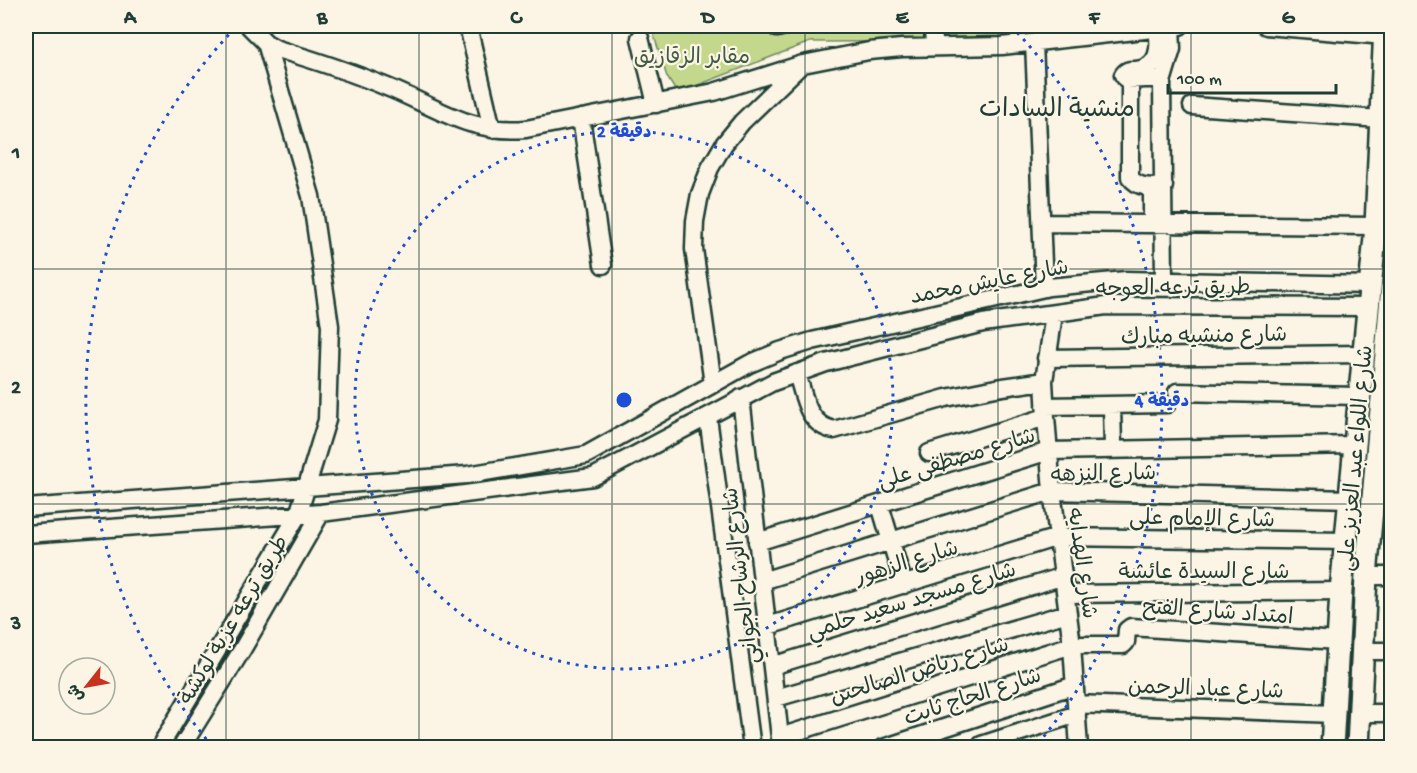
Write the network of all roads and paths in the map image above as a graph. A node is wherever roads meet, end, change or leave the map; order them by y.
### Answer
1 (249, 26) edge
2 (468, 26) edge
3 (932, 26) edge
4 (1266, 26) edge
5 (1272, 26) edge
6 (1169, 27) edge
7 (1315, 27) edge
8 (1385, 31) edge
9 (640, 38) dead end
10 (1034, 42) junction
11 (266, 43) junction
12 (935, 47) junction
13 (803, 64) junction
14 (1163, 78) junction
15 (1130, 80) junction
16 (656, 104) junction
17 (1192, 106) dead end
18 (581, 118) junction
19 (1381, 119) junction
20 (492, 129) junction
21 (1158, 187) junction
22 (1042, 223) junction
23 (1158, 224) junction
24 (1376, 226) junction
25 (603, 265) dead end
26 (1164, 281) junction
27 (1370, 285) junction
28 (1044, 288) junction
29 (1391, 296) edge
30 (1368, 307) junction
31 (1054, 314) junction
32 (1363, 354) junction
33 (1388, 354) edge
34 (1046, 358) junction
35 (797, 373) junction
36 (1044, 381) junction
37 (1387, 382) edge
38 (708, 388) junction
39 (741, 399) junction
40 (1359, 404) junction
41 (1112, 405) junction
42 (1046, 411) junction
43 (1380, 414) junction
44 (708, 417) junction
45 (1382, 438) edge
46 (1355, 443) junction
47 (1113, 449) junction
48 (1049, 451) junction
49 (929, 453) dead end
50 (306, 488) junction
51 (1052, 491) junction
52 (1382, 497) edge
53 (1350, 499) junction
54 (880, 505) junction
55 (26, 508) edge
56 (321, 513) junction
57 (298, 515) junction
58 (26, 534) edge
59 (1058, 537) junction
60 (890, 541) junction
61 (1346, 541) junction
62 (757, 542) junction
63 (1064, 576) junction
64 (1366, 576) junction
65 (1392, 576) edge
66 (762, 581) junction
67 (904, 585) junction
68 (1341, 591) junction
69 (1066, 594) junction
70 (1068, 613) junction
71 (768, 626) junction
72 (1338, 641) junction
73 (1072, 645) junction
74 (1362, 651) junction
75 (1392, 651) edge
76 (772, 666) junction
77 (1075, 685) junction
78 (776, 698) junction
79 (1077, 709) junction
80 (1359, 713) junction
81 (1392, 713) edge
82 (1334, 714) junction
83 (780, 742) edge
84 (981, 745) dead end
85 (159, 747) edge
86 (181, 747) edge
87 (753, 747) edge
88 (883, 747) edge
89 (1079, 747) edge
90 (1332, 747) edge
91 (1358, 747) edge

1 - 11 street
2 - 20 street
3 - 12 street
4 - 5 street
5 - 7 street
6 - 10 street
6 - 14 street
6 - 15 street
7 - 8 street
8 - 19 main road, شارع اللواء عبد العزيز على
9 - 16 street
10 - 12 street
10 - 22 street
11 - 20 street
11 - 50 street, طريق ترعه عزبة لوكشة
12 - 13 street
13 - 16 street
13 - 38 street
14 - 15 street
14 - 21 street
15 - 21 street
16 - 18 street
17 - 19 street
18 - 20 street
18 - 25 street
19 - 24 main road, شارع اللواء عبد العزيز على
21 - 23 street
22 - 23 street
22 - 28 street
23 - 24 street
23 - 26 street
24 - 27 main road, شارع اللواء عبد العزيز على
26 - 27 street, شارع عايش محمد
26 - 28 street, شارع عايش محمد
27 - 30 main road, شارع اللواء عبد العزيز على
28 - 38 street, شارع عايش محمد
29 - 33 main road, شارع اللواء عبد العزيز على
30 - 31 street, طريق ترعه العوجه
30 - 32 main road, شارع اللواء عبد العزيز على
31 - 34 street, شارع الهدايه
31 - 35 street, طريق ترعه العوجه
32 - 34 street, شارع منشيه مبارك
32 - 40 main road, شارع اللواء عبد العزيز على
33 - 37 main road, شارع اللواء عبد العزيز على
34 - 36 street, شارع الهدايه
35 - 36 street
35 - 39 street, طريق ترعه العوجه
36 - 42 street, شارع الهدايه
37 - 43 main road, شارع اللواء عبد العزيز على
38 - 50 street, شارع عايش محمد
39 - 44 street, طريق ترعه العوجه
39 - 62 street, شارع الرشاح الجواني
40 - 41 street
40 - 43 main road
40 - 46 main road, شارع اللواء عبد العزيز على
41 - 42 street
41 - 47 street
42 - 48 street, شارع الهدايه
42 - 49 street
43 - 45 main road, شارع اللواء عبد العزيز على
44 - 56 street, طريق ترعه العوجه
44 - 87 street, شارع الرشاح الجواني
45 - 46 main road
45 - 52 main road, شارع اللواء عبد العزيز على
46 - 47 street, شارع مصطفى على
46 - 53 main road, شارع اللواء عبد العزيز على
47 - 48 street, شارع مصطفى على
48 - 51 street, شارع الهدايه
48 - 54 street, شارع مصطفى على
50 - 55 street, شارع عايش محمد
50 - 57 street, طريق ترعه عزبة لوكشة
51 - 53 street, شارع النزهه
51 - 59 street, شارع الهدايه
51 - 60 street, شارع النزهه
52 - 64 main road, شارع اللواء عبد العزيز على
53 - 61 main road, شارع اللواء عبد العزيز على
54 - 60 street
54 - 62 street, شارع مصطفى على
56 - 57 street, طريق ترعه العوجه
56 - 86 street, طريق ترعه عزبة لوكشة
57 - 58 street, طريق ترعه العوجه
57 - 85 street, طريق ترعه عزبة لوكشة
59 - 61 street, شارع الإمام على
59 - 63 street, شارع الهدايه
59 - 67 street, شارع الزهور
60 - 66 street, شارع النزهه
60 - 67 street
61 - 68 main road, شارع اللواء عبد العزيز على
62 - 66 street, شارع الرشاح الجواني
63 - 69 street, شارع الهدايه
63 - 76 street, شارع مسجد سعيد حلمي
64 - 65 street
64 - 74 main road, شارع اللواء عبد العزيز على
66 - 71 street, شارع الرشاح الجواني
67 - 71 street, شارع الزهور
68 - 69 street, شارع السيدة عائشة
68 - 72 main road, شارع اللواء عبد العزيز على
69 - 70 street, شارع الهدايه
70 - 73 street, شارع الهدايه
70 - 78 street
71 - 76 street, شارع الرشاح الجواني
72 - 73 street, امتداد شارع الفتح
72 - 82 main road, شارع اللواء عبد العزيز على
73 - 77 street, شارع الهدايه
73 - 83 street, شارع رياض الصالحىن
74 - 75 street
74 - 80 main road, شارع اللواء عبد العزيز على
76 - 78 street, شارع الرشاح الجواني
77 - 79 street, شارع الهدايه
77 - 88 street, شارع الحاج ثابت
78 - 83 street, شارع الرشاح الجواني
79 - 82 street, شارع عباد الرحمن
79 - 84 street, شارع عباد الرحمن
79 - 89 street, شارع الهدايه
80 - 81 street
80 - 91 main road, شارع اللواء عبد العزيز على
82 - 90 main road, شارع اللواء عبد العزيز على

